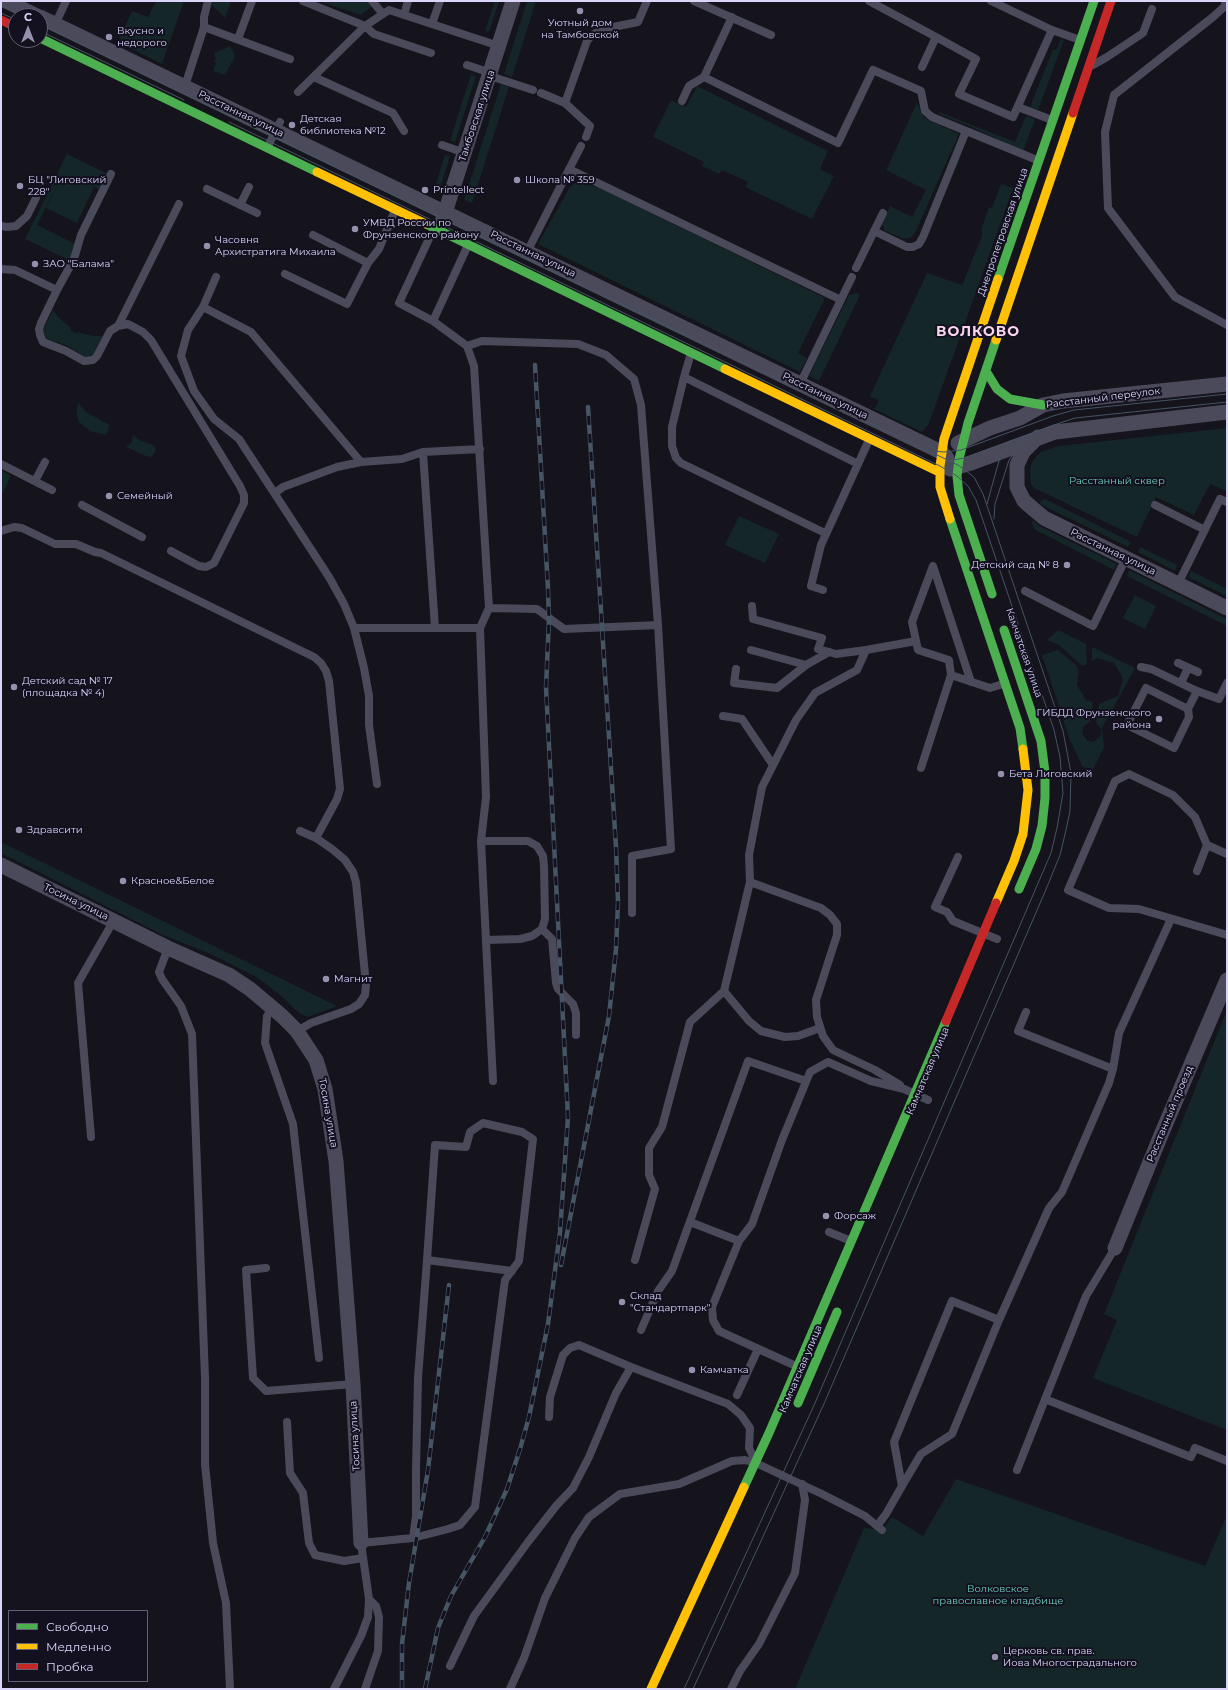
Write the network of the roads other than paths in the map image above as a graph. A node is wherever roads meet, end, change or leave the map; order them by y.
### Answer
1 (6, 1) edge
2 (66, 1) edge
3 (208, 1) edge
4 (252, 1) edge
5 (303, 1) edge
6 (372, 1) edge
7 (408, 1) edge
8 (440, 1) edge
9 (513, 1) edge
10 (647, 1) edge
11 (694, 1) edge
12 (869, 1) edge
13 (991, 1) edge
14 (1094, 1) edge
15 (1111, 1) edge
16 (1226, 1) edge
17 (20, 8) edge
18 (1152, 9) dead end
19 (383, 14) junction
20 (404, 15) junction
21 (732, 16) junction
22 (48, 21) edge
23 (55, 24) junction
24 (432, 24) junction
25 (365, 26) junction
26 (204, 27) junction
27 (1052, 30) junction
28 (48, 33) edge
29 (771, 35) dead end
30 (936, 37) junction
31 (238, 39) junction
32 (1081, 40) junction
33 (48, 43) edge
34 (499, 46) junction
35 (431, 53) dead end
36 (290, 59) dead end
37 (467, 65) dead end
38 (922, 67) dead end
39 (1089, 67) junction
40 (490, 74) junction
41 (314, 77) junction
42 (704, 77) junction
43 (185, 87) junction
44 (298, 92) dead end
45 (682, 101) dead end
46 (565, 103) junction
47 (177, 104) junction
48 (1018, 107) junction
49 (214, 113) junction
50 (1053, 120) junction
51 (278, 126) junction
52 (404, 131) dead end
53 (966, 131) junction
54 (586, 137) dead end
55 (442, 145) dead end
56 (581, 146) dead end
57 (266, 152) junction
58 (465, 153) junction
59 (1039, 161) junction
60 (569, 169) junction
61 (111, 174) dead end
62 (249, 187) dead end
63 (207, 189) dead end
64 (36, 198) dead end
65 (179, 204) dead end
66 (240, 205) junction
67 (395, 209) junction
68 (446, 212) junction
69 (257, 213) dead end
70 (883, 213) dead end
71 (1, 226) edge
72 (436, 229) junction
73 (874, 231) junction
74 (313, 235) dead end
75 (468, 245) junction
76 (527, 251) junction
77 (368, 263) junction
78 (856, 268) dead end
79 (1, 269) edge
80 (518, 269) junction
81 (286, 274) dead end
82 (216, 277) dead end
83 (852, 277) dead end
84 (57, 290) junction
85 (841, 300) junction
86 (203, 307) junction
87 (433, 321) junction
88 (1227, 325) edge
89 (118, 326) junction
90 (467, 346) junction
91 (692, 353) junction
92 (986, 371) junction
93 (684, 377) junction
94 (800, 384) junction
95 (1227, 384) edge
96 (792, 401) junction
97 (1043, 405) junction
98 (1227, 412) edge
99 (1038, 437) junction
100 (870, 439) junction
101 (964, 439) junction
102 (480, 449) junction
103 (423, 452) junction
104 (941, 452) junction
105 (44, 462) dead end
106 (360, 462) junction
107 (1, 464) edge
108 (858, 464) junction
109 (958, 467) junction
110 (939, 472) junction
111 (35, 481) junction
112 (52, 490) dead end
113 (274, 493) junction
114 (1227, 502) edge
115 (82, 505) dead end
116 (1155, 505) dead end
117 (1205, 530) junction
118 (1, 531) edge
119 (825, 533) junction
120 (142, 537) dead end
121 (171, 551) dead end
122 (1126, 558) junction
123 (1178, 584) junction
124 (823, 590) dead end
125 (1025, 591) dead end
126 (994, 601) dead end
127 (752, 606) dead end
128 (489, 608) junction
129 (1227, 608) edge
130 (1002, 622) dead end
131 (658, 625) junction
132 (354, 628) junction
133 (435, 628) junction
134 (480, 628) junction
135 (916, 641) junction
136 (751, 650) dead end
137 (866, 650) junction
138 (829, 652) junction
139 (1178, 663) dead end
140 (806, 665) junction
141 (1141, 667) dead end
142 (1188, 668) junction
143 (736, 669) dead end
144 (1198, 672) dead end
145 (950, 675) junction
146 (971, 682) junction
147 (1006, 683) junction
148 (1181, 683) junction
149 (1227, 683) edge
150 (1197, 691) junction
151 (1188, 709) junction
152 (723, 716) dead end
153 (773, 765) junction
154 (921, 768) dead end
155 (377, 784) dead end
156 (300, 831) dead end
157 (316, 838) junction
158 (481, 841) junction
159 (1207, 845) junction
160 (1227, 854) edge
161 (958, 857) dead end
162 (1, 865) edge
163 (1197, 871) dead end
164 (750, 882) junction
165 (1015, 898) dead end
166 (632, 913) dead end
167 (1171, 919) junction
168 (114, 920) junction
169 (542, 929) junction
170 (984, 933) junction
171 (1227, 935) edge
172 (997, 939) dead end
173 (486, 940) junction
174 (168, 948) junction
175 (1227, 980) edge
176 (724, 991) junction
177 (272, 1008) junction
178 (1026, 1012) dead end
179 (820, 1028) junction
180 (297, 1031) junction
181 (576, 1034) dead end
182 (1113, 1069) junction
183 (493, 1081) dead end
184 (806, 1081) junction
185 (904, 1088) junction
186 (914, 1094) junction
187 (928, 1100) dead end
188 (91, 1137) dead end
189 (690, 1222) junction
190 (829, 1232) dead end
191 (739, 1241) junction
192 (851, 1241) junction
193 (1116, 1248) joint
194 (427, 1260) junction
195 (635, 1260) dead end
196 (266, 1268) dead end
197 (512, 1271) junction
198 (842, 1301) dead end
199 (999, 1320) junction
200 (640, 1330) dead end
201 (758, 1349) junction
202 (319, 1358) dead end
203 (631, 1367) junction
204 (797, 1367) junction
205 (811, 1373) junction
206 (353, 1384) junction
207 (737, 1395) dead end
208 (1045, 1399) junction
209 (794, 1412) dead end
210 (549, 1417) dead end
211 (287, 1422) dead end
212 (1227, 1461) edge
213 (756, 1463) junction
214 (1017, 1470) dead end
215 (802, 1484) junction
216 (902, 1486) junction
217 (413, 1538) junction
218 (361, 1543) junction
219 (363, 1558) junction
220 (369, 1599) junction
221 (450, 1666) dead end
222 (230, 1689) edge
223 (334, 1689) edge
224 (365, 1689) edge
225 (510, 1689) edge
226 (651, 1689) edge
227 (731, 1689) edge

1 - 17 street, Расстанная улица
2 - 23 lane
3 - 26 lane
4 - 31 lane
5 - 25 lane
6 - 19 lane
7 - 20 lane
8 - 24 lane
9 - 34 street, Тамбовская улица
10 - 46 lane
11 - 21 lane
12 - 30 lane
13 - 27 lane
14 - 32 main road, Днепропетровская улица
15 - 39 main road
16 - 88 lane
18 - 39 lane
19 - 20 lane
19 - 25 lane
20 - 24 lane
21 - 29 lane
21 - 42 lane
22 - 23 street, Расстанная улица
23 - 28 lane
23 - 43 street, Расстанная улица
24 - 34 lane
25 - 35 lane
25 - 41 lane
26 - 31 lane
26 - 43 lane
27 - 32 lane
27 - 48 lane
30 - 38 lane
30 - 48 lane
31 - 36 lane
32 - 50 main road, Днепропетровская улица
33 - 47 main road, Расстанная улица
34 - 40 street, Тамбовская улица
37 - 40 lane
39 - 92 main road
40 - 46 lane
40 - 58 street, Тамбовская улица
41 - 44 lane
41 - 52 lane
42 - 45 lane
42 - 53 lane
43 - 47 lane
43 - 49 street, Расстанная улица
46 - 54 lane
47 - 49 main road, Расстанная улица
48 - 50 lane
49 - 51 street, Расстанная улица
49 - 57 main road, Расстанная улица
50 - 59 main road, Днепропетровская улица
51 - 57 lane
51 - 68 street, Расстанная улица
53 - 59 lane
53 - 73 lane
55 - 58 lane
56 - 60 lane
57 - 67 main road, Расстанная улица
58 - 68 street, Тамбовская улица
59 - 104 main road, Днепропетровская улица
60 - 76 lane
60 - 85 lane
61 - 84 lane
62 - 66 lane
63 - 66 lane
64 - 71 lane
65 - 89 lane
66 - 69 lane
67 - 72 main road, Расстанная улица
67 - 77 lane
68 - 72 street, Тамбовская улица
68 - 76 street, Расстанная улица
70 - 73 lane
72 - 75 main road, Расстанная улица
72 - 87 lane
73 - 78 lane
74 - 77 lane
75 - 80 main road, Расстанная улица
75 - 87 lane
76 - 80 lane
76 - 94 street, Расстанная улица
77 - 81 lane
79 - 84 lane
80 - 91 main road, Расстанная улица
82 - 86 lane
83 - 85 lane
84 - 89 lane
85 - 94 lane
86 - 106 lane
86 - 113 lane
87 - 90 lane
89 - 121 lane
90 - 102 lane
90 - 131 lane
91 - 93 lane
91 - 96 main road, Расстанная улица
92 - 97 main road
92 - 101 main road
93 - 108 lane
93 - 119 lane
94 - 96 lane
94 - 104 street, Расстанная улица
95 - 97 street, Расстанный переулок
96 - 100 main road, Расстанная улица
97 - 101 street, Расстанный переулок
98 - 99 street
99 - 109 street
99 - 122 street, Расстанная улица
100 - 108 lane
100 - 110 main road, Расстанная улица
101 - 104 street, Расстанный переулок
101 - 109 main road, Камчатская улица
102 - 103 lane
102 - 128 lane
103 - 106 lane
103 - 133 lane
104 - 109 street, Расстанная улица
104 - 110 main road, Днепропетровская улица
105 - 111 lane
106 - 113 lane
107 - 111 lane
108 - 119 lane
109 - 110 street
109 - 126 main road, Камчатская улица
110 - 147 main road, Камчатская улица
111 - 112 lane
113 - 132 lane
114 - 117 lane
115 - 120 lane
116 - 117 lane
117 - 123 lane
118 - 157 lane
119 - 124 lane
122 - 123 street, Расстанная улица
122 - 125 lane
123 - 129 street, Расстанная улица
127 - 138 lane
128 - 131 lane
128 - 134 lane
130 - 165 main road, Камчатская улица
131 - 166 lane
132 - 133 lane
132 - 155 lane
133 - 134 lane
134 - 158 lane
135 - 137 lane
135 - 145 lane
135 - 146 lane
136 - 140 lane
137 - 138 lane
137 - 153 lane
138 - 140 lane
139 - 142 lane
140 - 143 lane
141 - 148 lane
142 - 144 lane
142 - 148 lane
145 - 146 lane
145 - 154 lane
146 - 147 lane
147 - 170 main road, Камчатская улица
148 - 150 lane
149 - 150 lane
150 - 151 lane
151 - 151 lane
152 - 153 lane
153 - 164 lane
156 - 157 lane
157 - 180 lane
158 - 169 lane
158 - 173 lane
159 - 160 lane
159 - 163 lane
159 - 167 lane
161 - 170 lane
162 - 168 street, Тосина улица
164 - 176 lane
164 - 179 lane
167 - 171 lane
167 - 182 lane
168 - 174 street, Тосина улица
168 - 188 lane
169 - 173 lane
169 - 181 lane
170 - 172 lane
170 - 186 main road, Камчатская улица
173 - 183 lane
174 - 177 street, Тосина улица
174 - 222 lane
175 - 193 street, Расстанный проезд
176 - 179 lane
176 - 195 lane
177 - 180 street, Тосина улица
177 - 202 lane
178 - 182 lane
179 - 185 lane
180 - 206 street, Тосина улица
182 - 199 lane
184 - 185 lane
184 - 189 lane
184 - 191 lane
185 - 186 lane
186 - 187 lane
186 - 192 main road, Камчатская улица
189 - 191 lane
189 - 200 lane
190 - 192 lane
191 - 201 lane
192 - 204 main road, Камчатская улица
193 - 208 lane
194 - 197 lane
194 - 197 lane
194 - 217 lane
196 - 206 lane
197 - 217 lane
198 - 205 main road, Камчатская улица
199 - 216 lane
199 - 216 lane
201 - 204 lane
201 - 207 lane
203 - 210 lane
203 - 213 lane
203 - 221 lane
204 - 205 lane
204 - 213 main road, Камчатская улица
205 - 209 main road, Камчатская улица
206 - 218 street, Тосина улица
208 - 212 lane
208 - 214 lane
211 - 219 lane
213 - 215 lane
213 - 225 lane
213 - 226 main road, Камчатская улица
215 - 216 lane
215 - 227 lane
217 - 218 lane
218 - 219 lane
219 - 220 lane
220 - 223 lane
220 - 224 lane

